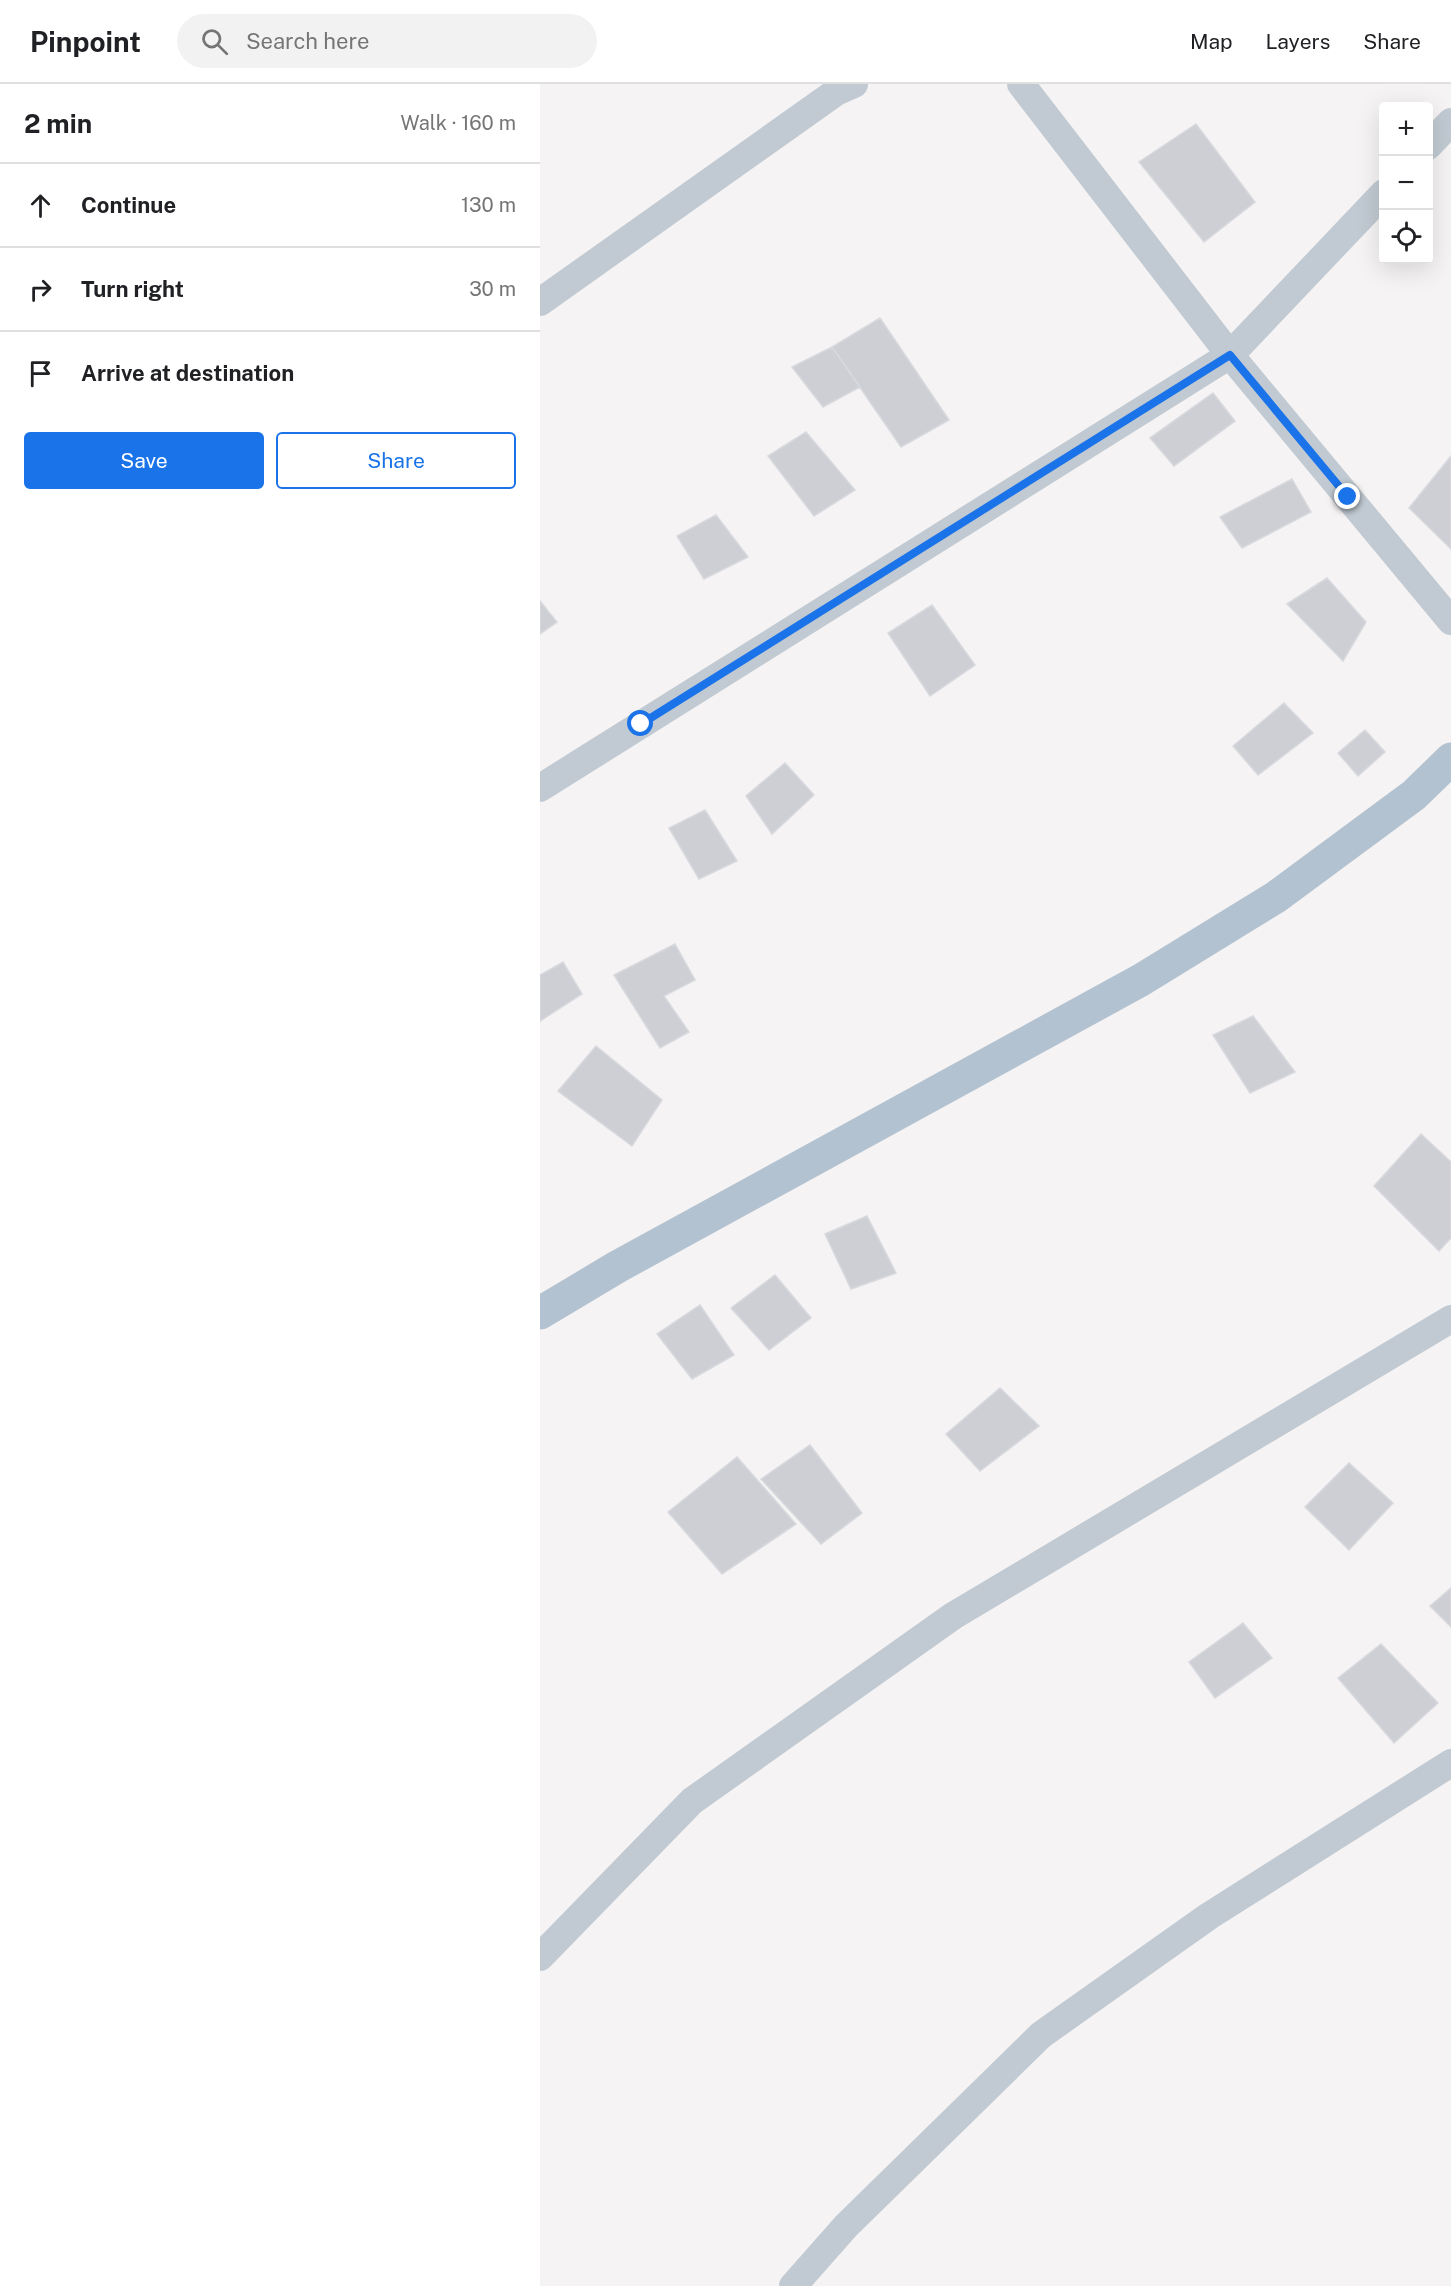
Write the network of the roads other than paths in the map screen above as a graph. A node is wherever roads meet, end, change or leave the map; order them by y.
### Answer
1 (854, 84) edge
2 (1021, 84) edge
3 (1451, 122) edge
4 (1433, 141) edge
5 (1379, 197) edge
6 (540, 302) edge
7 (1230, 355) junction
8 (1451, 621) edge
9 (1451, 759) edge
10 (540, 788) edge
11 (540, 1313) edge
12 (1451, 1319) edge
13 (1451, 1762) edge
14 (540, 1957) edge
15 (793, 2286) edge

1 - 6 street
2 - 7 street
3 - 4 street
5 - 7 street
7 - 8 street
7 - 10 street
9 - 11 main road
12 - 14 street
13 - 15 street

